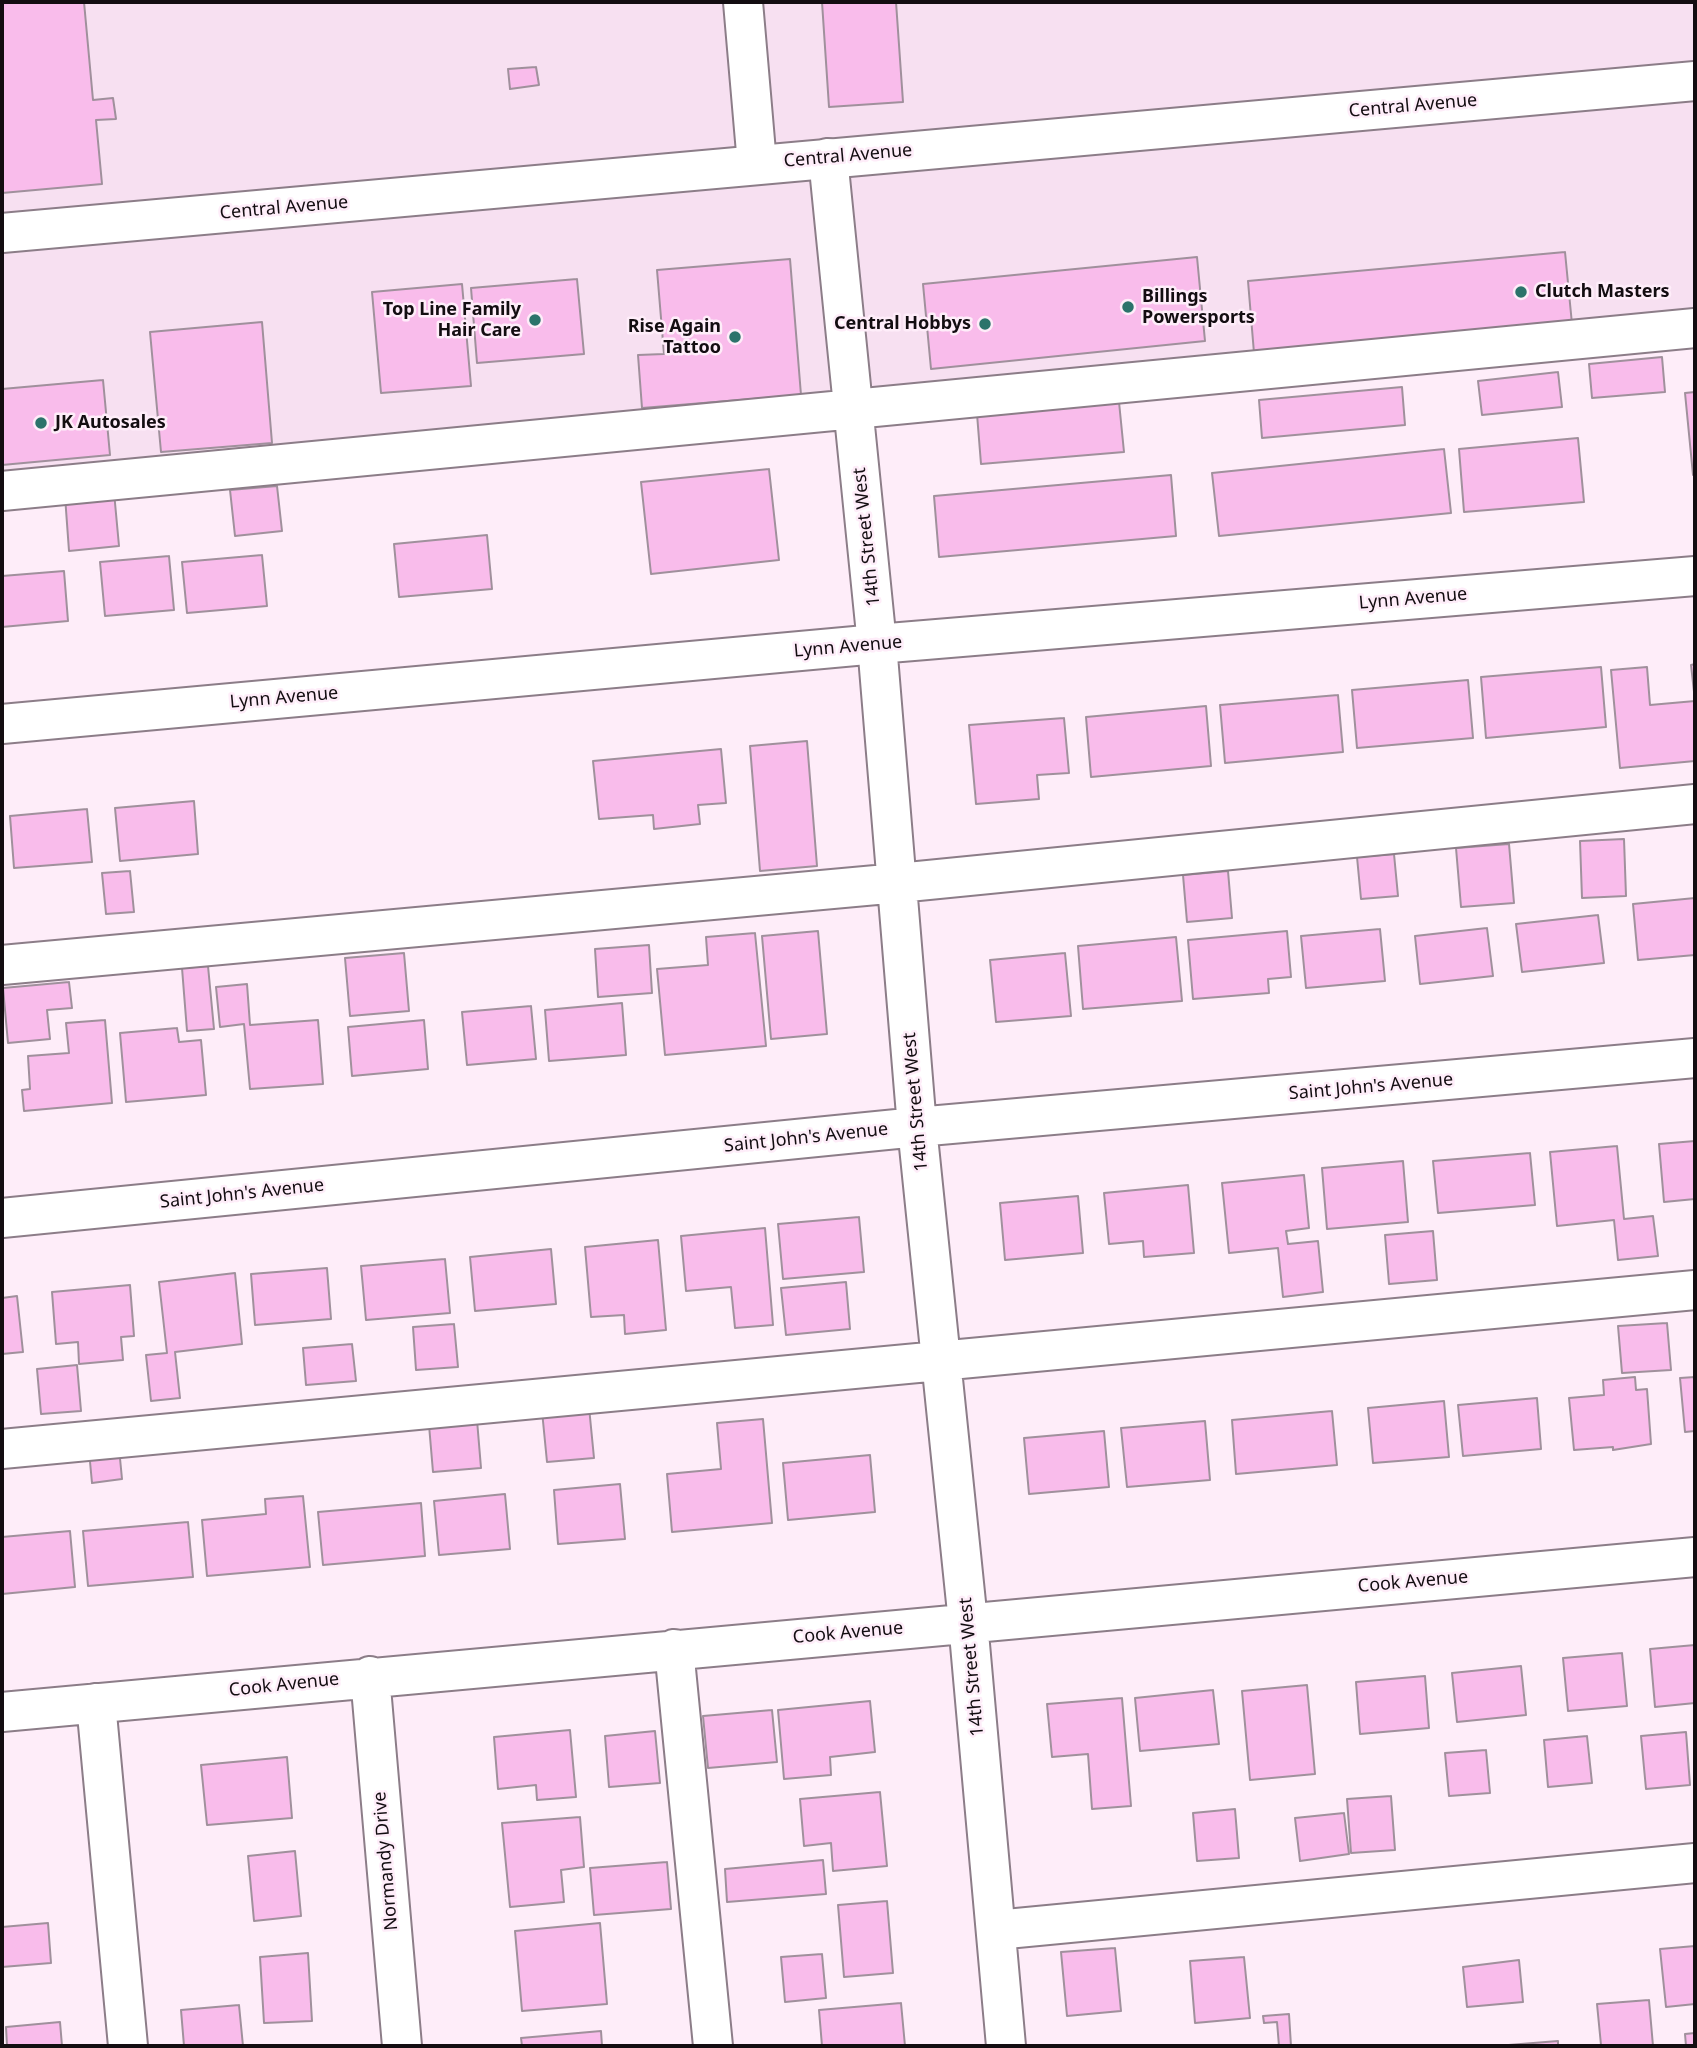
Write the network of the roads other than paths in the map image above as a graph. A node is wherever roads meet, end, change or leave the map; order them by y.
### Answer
1 (743, 2) edge
2 (1692, 81) edge
3 (828, 158) junction
4 (757, 164) junction
5 (2, 233) edge
6 (1695, 328) edge
7 (854, 408) junction
8 (2, 491) edge
9 (1695, 576) edge
10 (877, 644) junction
11 (2, 724) edge
12 (1695, 804) edge
13 (898, 883) junction
14 (2, 965) edge
15 (1695, 1058) edge
16 (917, 1126) junction
17 (2, 1219) edge
18 (1695, 1290) edge
19 (942, 1362) junction
20 (2, 1449) edge
21 (1695, 1557) edge
22 (968, 1622) junction
23 (674, 1648) junction
24 (370, 1676) junction
25 (96, 1703) junction
26 (2, 1712) edge
27 (1695, 1863) edge
28 (996, 1930) junction
29 (128, 2046) edge
30 (402, 2046) edge
31 (713, 2046) edge
32 (1006, 2046) edge

1 - 4 street
2 - 3 street, Central Avenue
3 - 4 street, Central Avenue
3 - 7 street, 14th Street West
4 - 5 street, Central Avenue
6 - 7 street
7 - 8 street
7 - 10 street, 14th Street West
9 - 10 street, Lynn Avenue
10 - 11 street, Lynn Avenue
10 - 13 street, 14th Street West
12 - 13 street
13 - 14 street
13 - 16 street, 14th Street West
15 - 16 street, Saint John's Avenue
16 - 17 street, Saint John's Avenue
16 - 19 street, 14th Street West
18 - 19 street
19 - 20 street
19 - 22 street, 14th Street West
21 - 22 street, Cook Avenue
22 - 23 street, Cook Avenue
22 - 28 street, 14th Street West
23 - 24 street, Cook Avenue
23 - 31 street
24 - 25 street, Cook Avenue
24 - 30 street, Normandy Drive
25 - 26 street, Cook Avenue
25 - 29 street
27 - 28 street
28 - 32 street, 14th Street West

